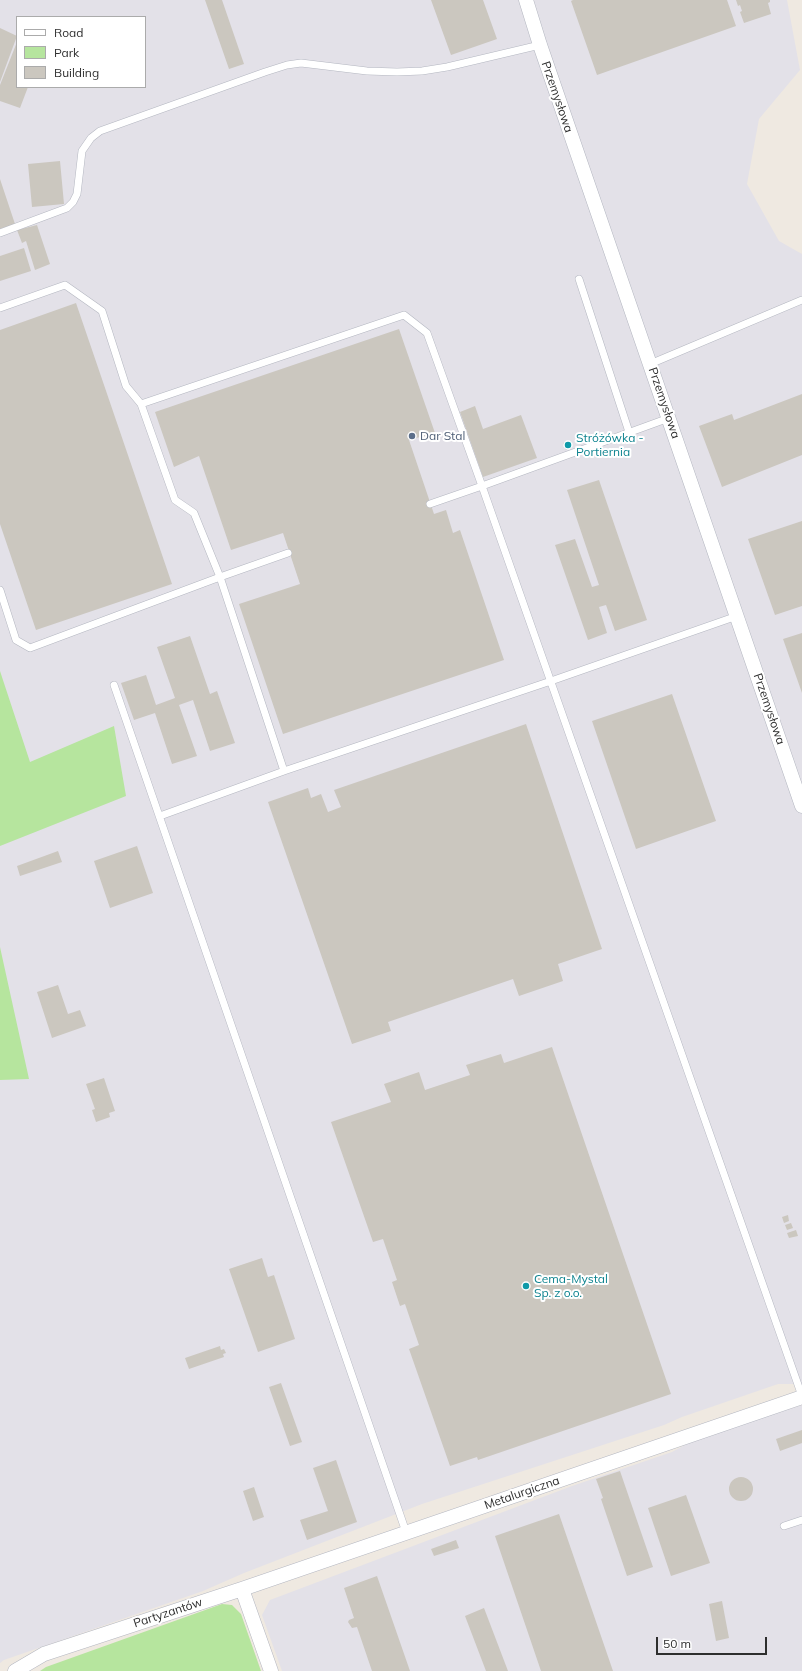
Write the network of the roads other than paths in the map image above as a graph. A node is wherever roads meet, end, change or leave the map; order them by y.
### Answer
1 (526, 0) edge
2 (540, 45) junction
3 (0, 233) edge
4 (579, 279) dead end
5 (802, 300) edge
6 (0, 308) edge
7 (650, 364) junction
8 (141, 404) junction
9 (669, 418) junction
10 (628, 432) junction
11 (482, 486) junction
12 (430, 504) dead end
13 (288, 553) dead end
14 (220, 577) junction
15 (0, 590) edge
16 (737, 616) junction
17 (551, 681) junction
18 (114, 685) dead end
19 (284, 771) junction
20 (802, 806) edge
21 (160, 816) junction
22 (802, 1396) edge
23 (802, 1520) edge
24 (784, 1526) dead end
25 (406, 1532) junction
26 (242, 1589) junction
27 (14, 1671) edge
28 (271, 1671) edge

1 - 2 street, Przemysłowa
2 - 3 lane
2 - 7 street, Przemysłowa
4 - 10 lane
5 - 7 lane
6 - 8 lane
7 - 9 street, Przemysłowa
8 - 11 lane
8 - 14 lane
9 - 10 lane
9 - 16 street, Przemysłowa
10 - 11 lane
11 - 12 lane
11 - 17 lane
13 - 14 lane
14 - 15 lane
14 - 19 lane
16 - 17 lane
16 - 20 street, Przemysłowa
17 - 19 lane
17 - 22 lane
18 - 21 lane
19 - 21 lane
21 - 25 lane
22 - 25 street, Metalurgiczna
23 - 24 lane
25 - 26 street, Metalurgiczna
26 - 27 street, Partyzantów
26 - 28 street

